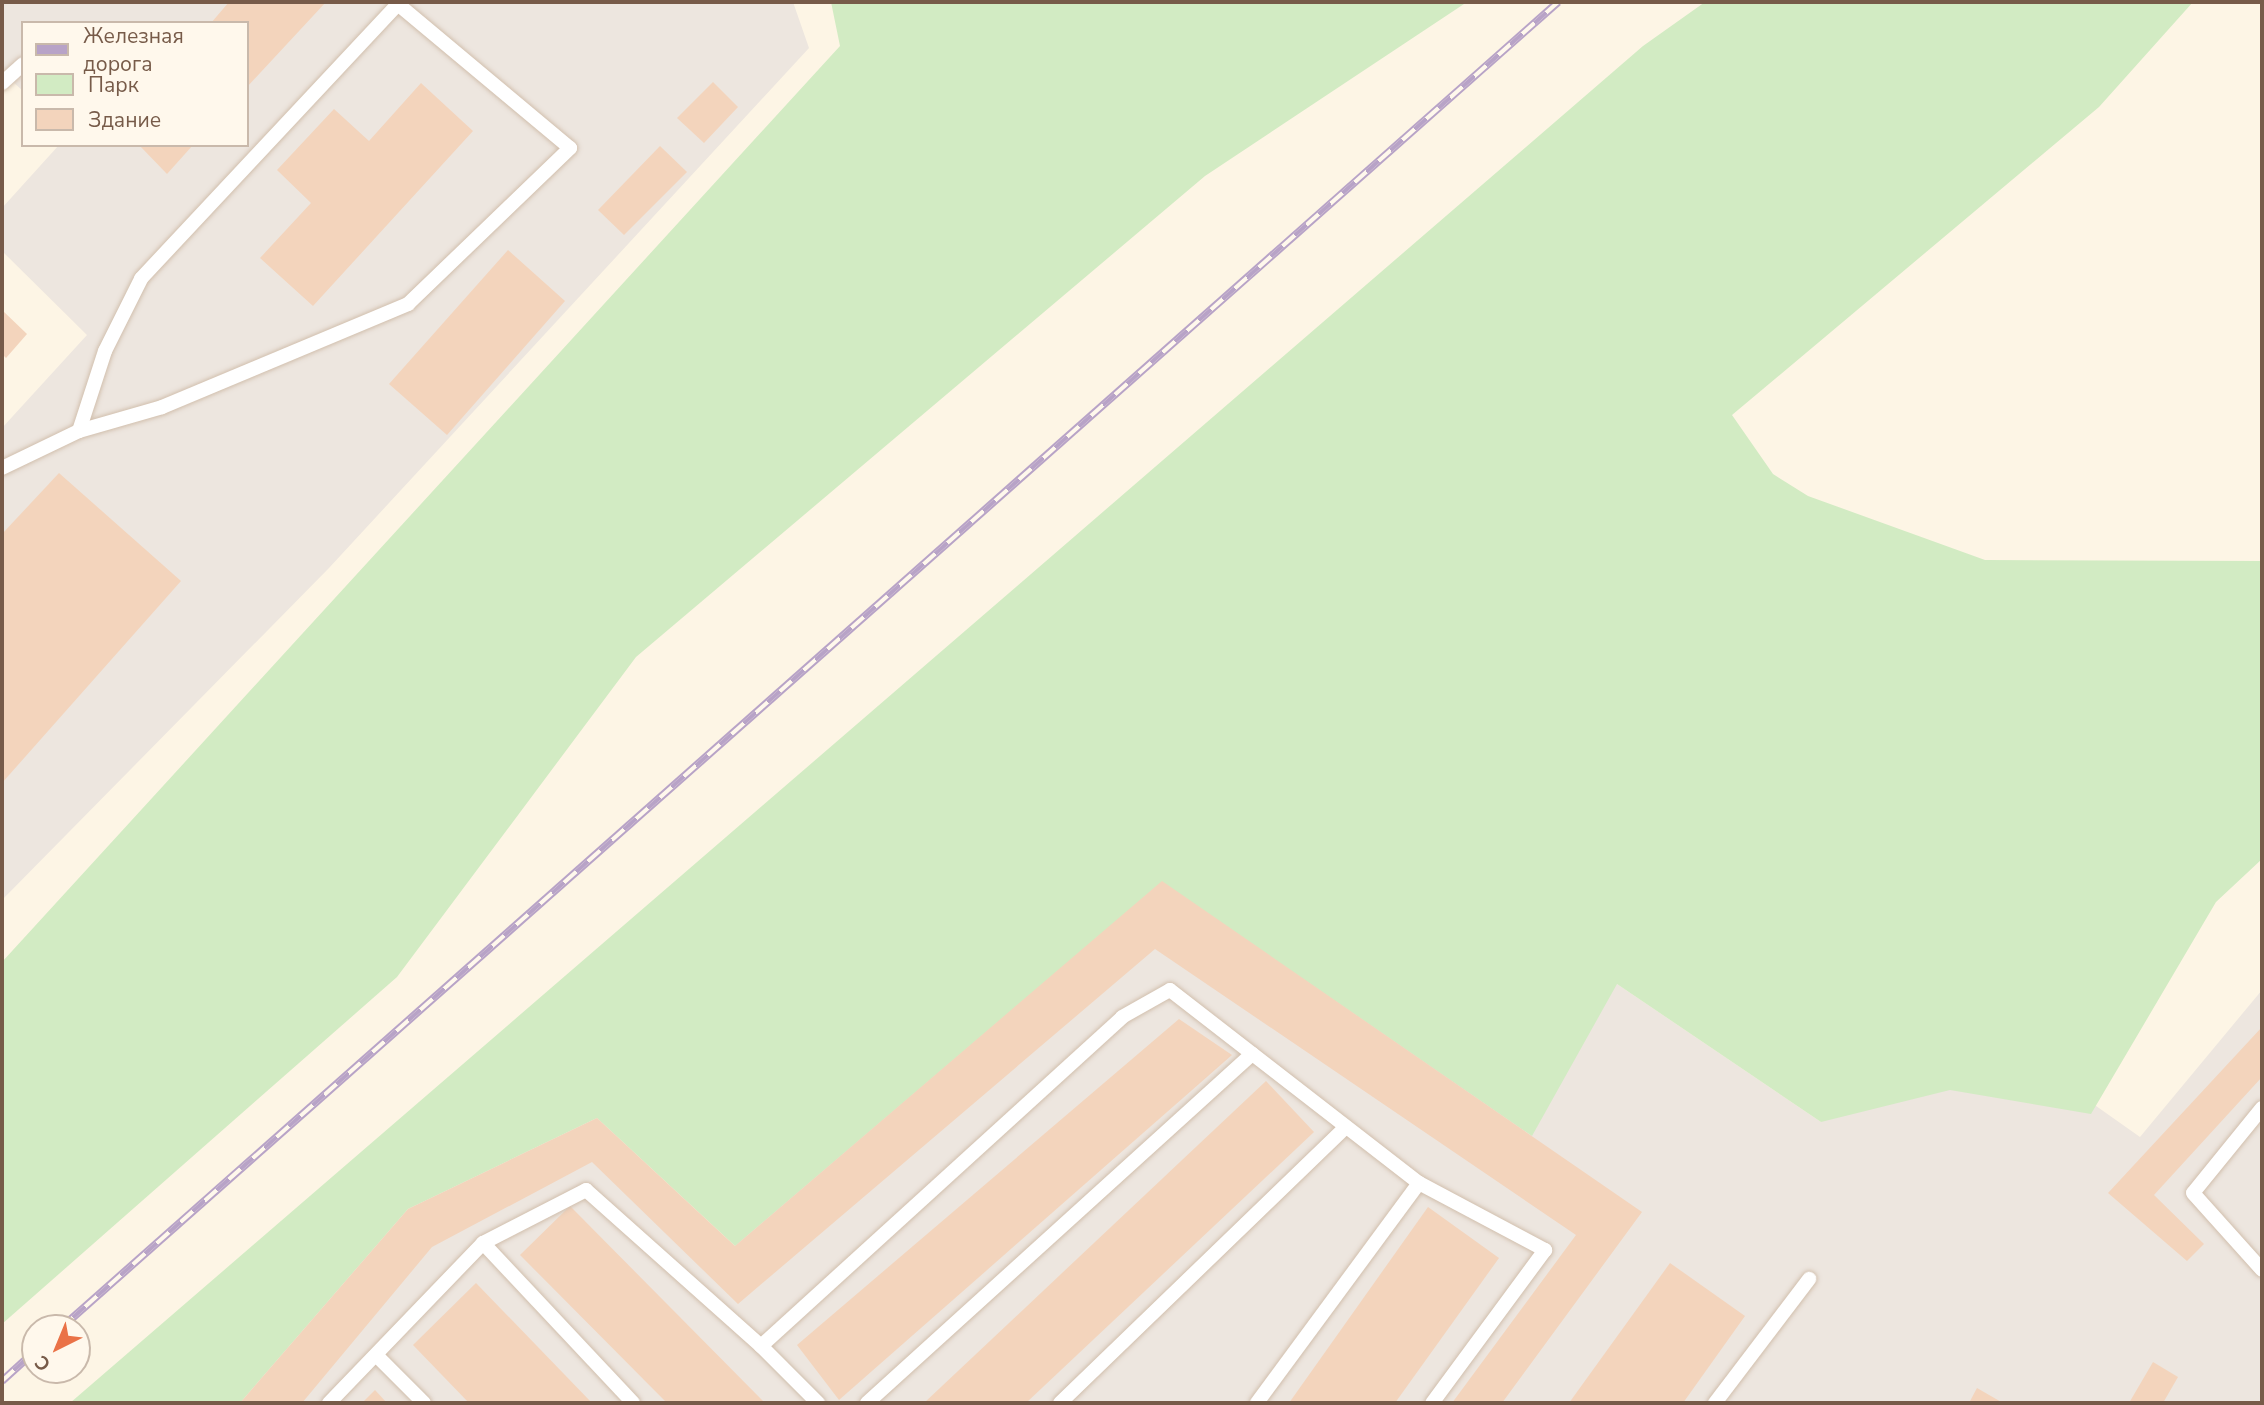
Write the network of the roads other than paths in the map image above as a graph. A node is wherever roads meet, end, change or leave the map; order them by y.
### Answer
1 (21, 66) edge
2 (2, 83) edge
3 (79, 431) junction
4 (2, 468) edge
5 (1252, 1054) junction
6 (2262, 1108) edge
7 (1346, 1127) junction
8 (1419, 1183) junction
9 (483, 1243) junction
10 (2262, 1270) edge
11 (1809, 1279) dead end
12 (761, 1346) junction
13 (378, 1357) junction
14 (328, 1403) edge
15 (424, 1403) edge
16 (633, 1403) edge
17 (818, 1403) edge
18 (867, 1403) edge
19 (1060, 1403) edge
20 (1257, 1403) edge
21 (1432, 1403) edge
22 (1715, 1403) edge

1 - 2 lane
3 - 3 lane
3 - 4 lane
5 - 7 lane
5 - 12 lane
5 - 18 lane
6 - 10 lane
7 - 8 lane
7 - 19 lane
8 - 20 lane
8 - 21 lane
9 - 12 lane
9 - 13 lane
9 - 16 lane
11 - 22 lane
12 - 17 lane
13 - 14 lane
13 - 15 lane

